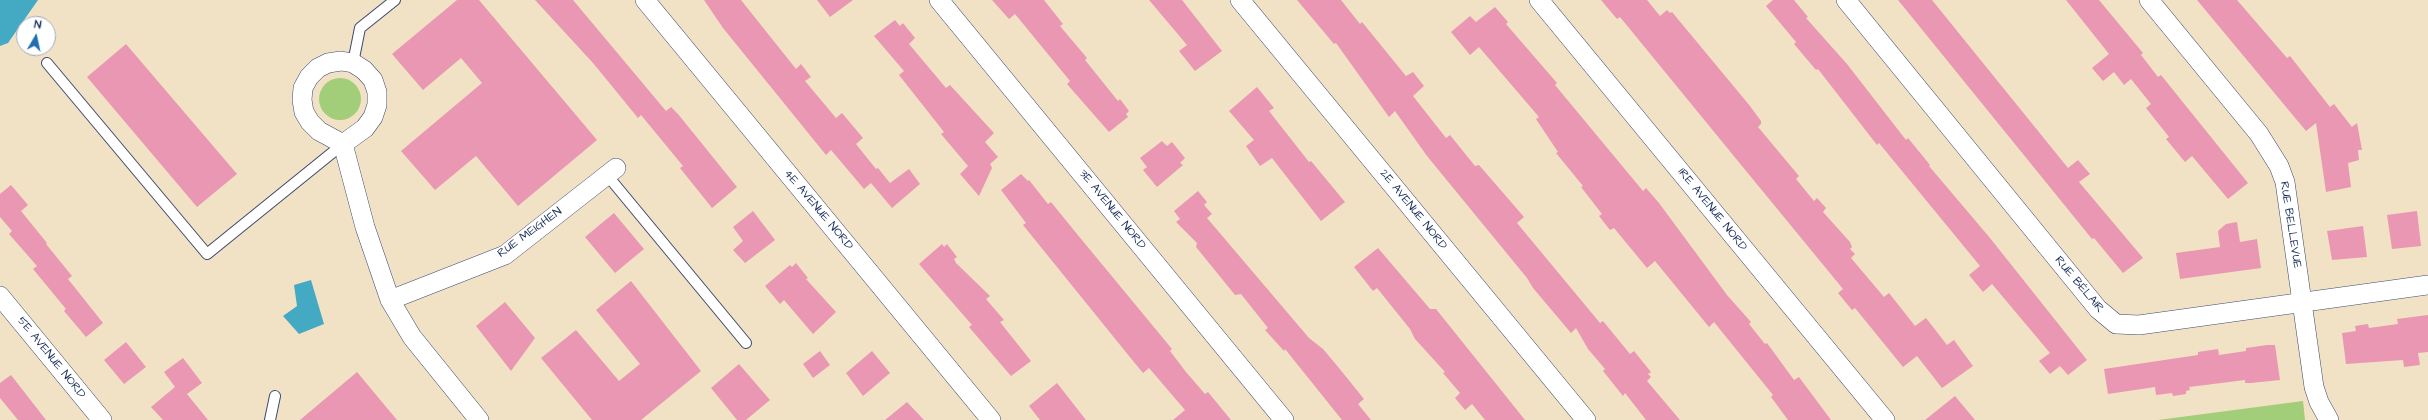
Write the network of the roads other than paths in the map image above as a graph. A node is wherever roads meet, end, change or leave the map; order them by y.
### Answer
1 (394, 0) edge
2 (645, 0) edge
3 (939, 0) edge
4 (1240, 0) edge
5 (1539, 0) edge
6 (1846, 0) edge
7 (2148, 0) edge
8 (48, 62) dead end
9 (352, 64) junction
10 (343, 144) junction
11 (611, 171) joint
12 (2428, 285) edge
13 (0, 296) edge
14 (390, 300) junction
15 (2302, 303) junction
16 (746, 343) dead end
17 (275, 396) dead end
18 (102, 420) edge
19 (270, 420) edge
20 (479, 420) edge
21 (991, 420) edge
22 (1284, 420) edge
23 (1586, 420) edge
24 (1885, 420) edge
25 (2329, 420) edge

1 - 9 lane
2 - 21 street, 4E AVENUE NORD
3 - 22 street, 3E AVENUE NORD
4 - 23 street, 2E AVENUE NORD
5 - 24 street, 1RE AVENUE NORD
6 - 15 street, RUE BÉLAIR
7 - 15 street, RUE BELLEVUE
8 - 10 lane
9 - 10 street
9 - 10 street
10 - 14 street
11 - 14 street, RUE MEIGHEN
11 - 16 lane
12 - 15 street, RUE BÉLAIR
13 - 18 street, 5E AVENUE NORD
14 - 20 street
15 - 25 street, RUE BELLEVUE
17 - 19 lane

